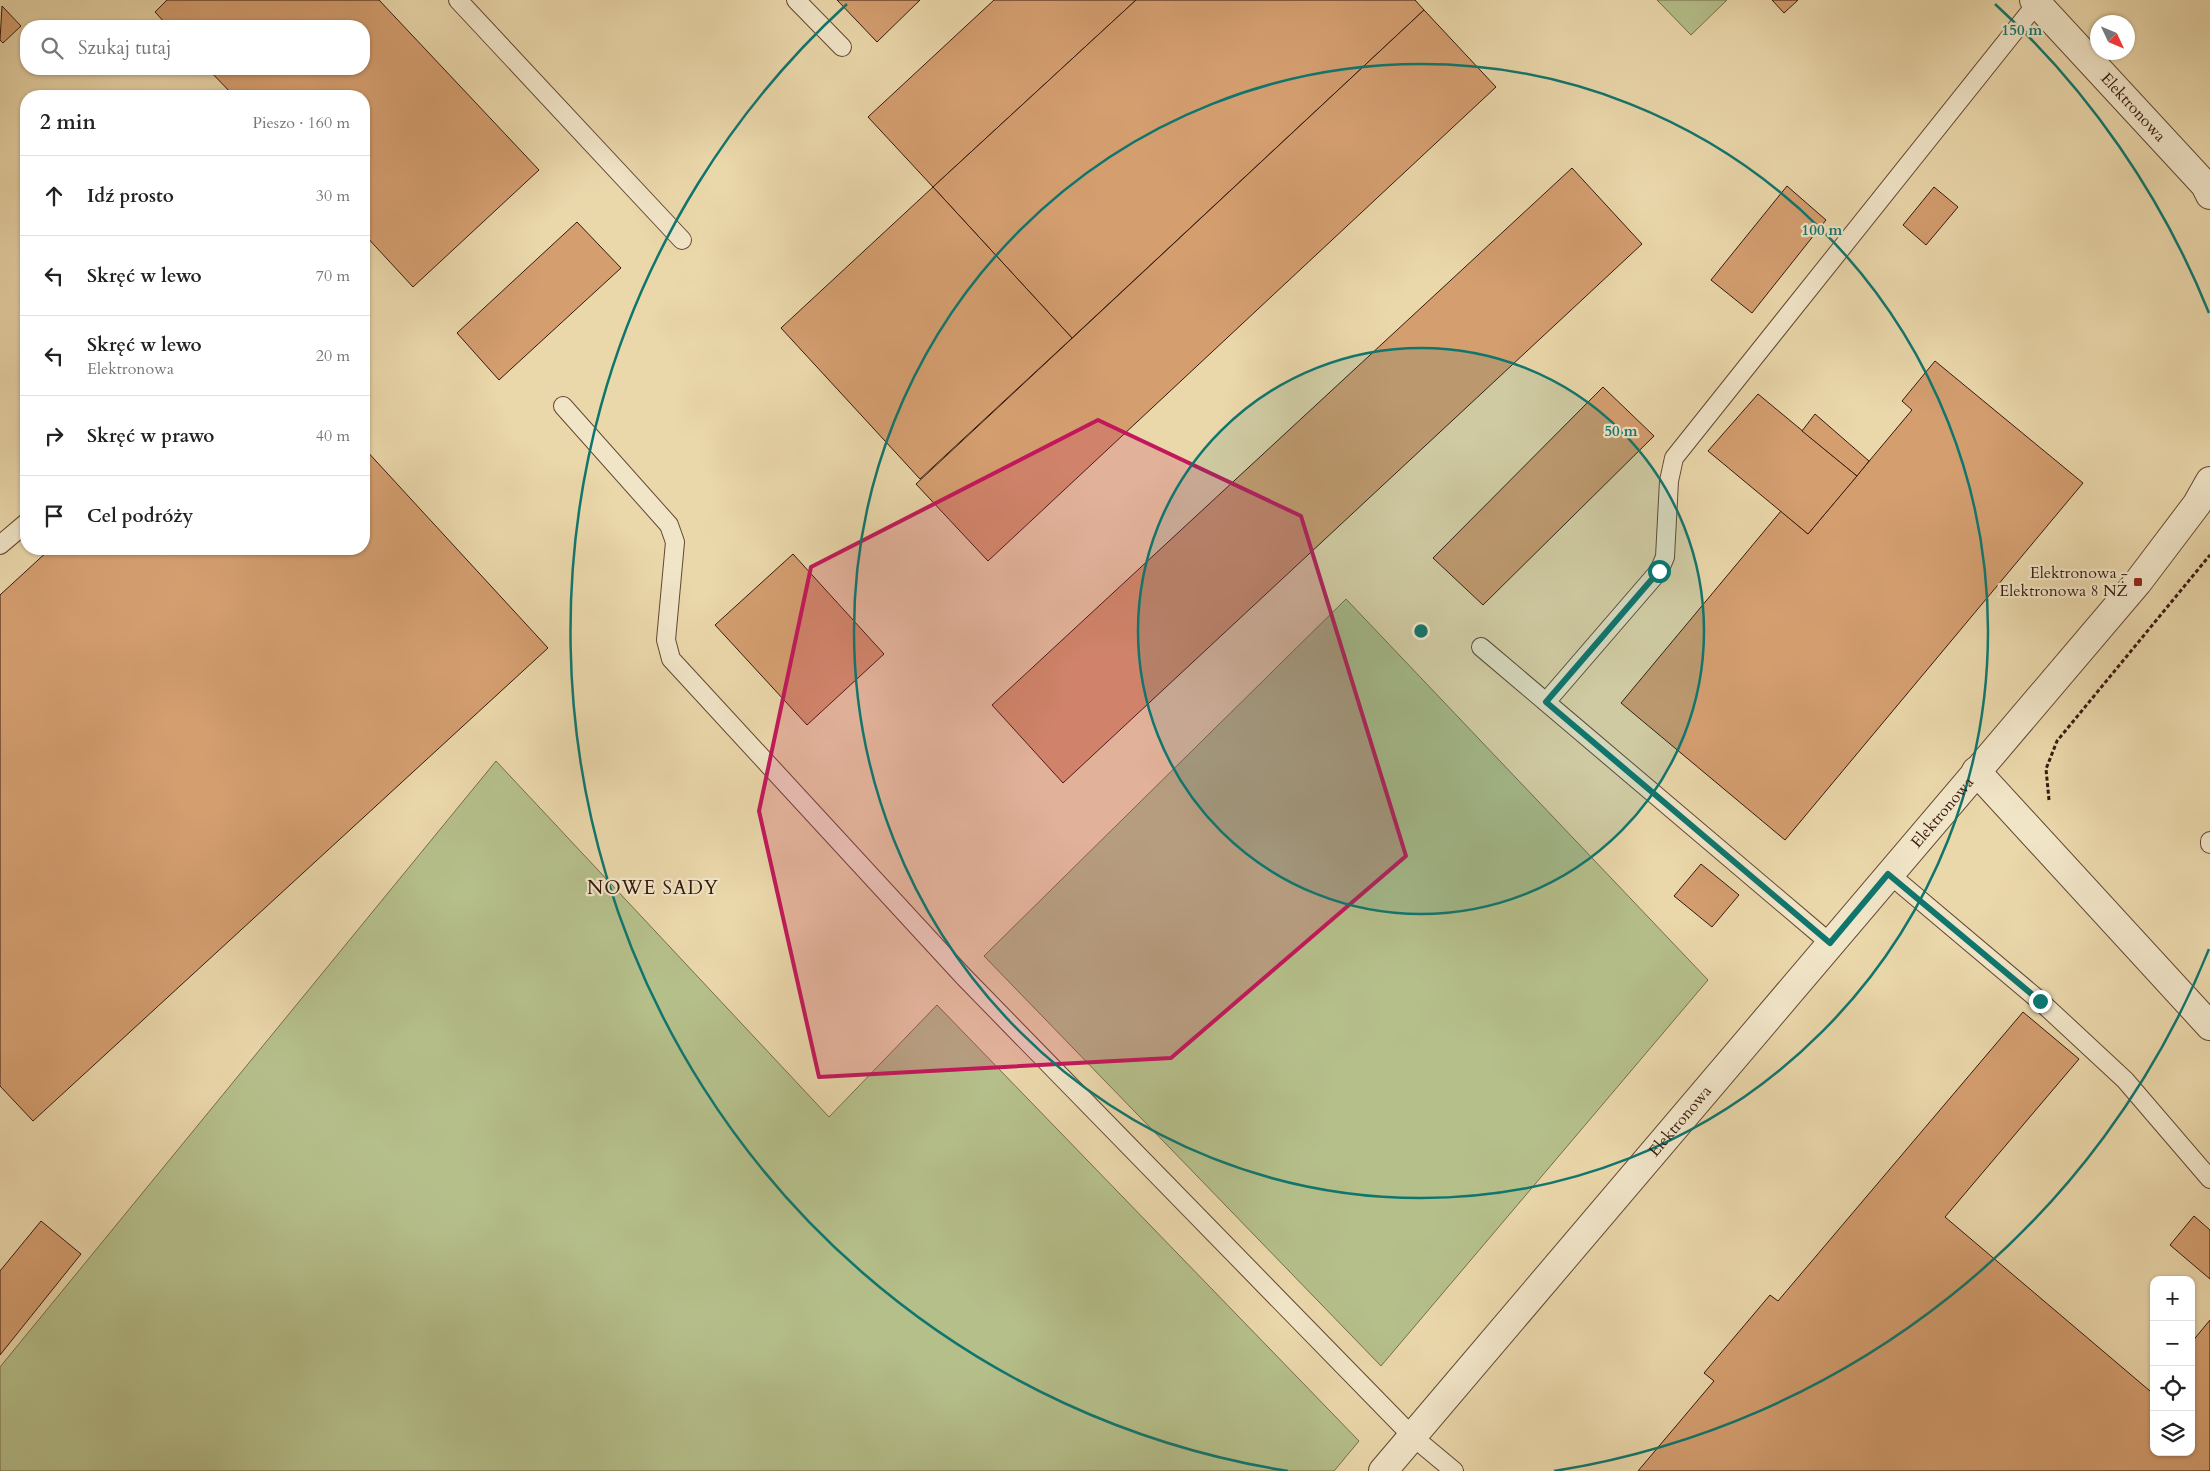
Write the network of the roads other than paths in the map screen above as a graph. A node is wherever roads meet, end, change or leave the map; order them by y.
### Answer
1 (458, 0) edge
2 (796, 0) edge
3 (2036, 2) edge
4 (842, 47) dead end
5 (2210, 195) edge
6 (682, 240) dead end
7 (563, 406) dead end
8 (2210, 481) edge
9 (20, 528) edge
10 (0, 545) edge
11 (1481, 647) dead end
12 (1546, 702) junction
13 (1976, 771) junction
14 (1888, 874) junction
15 (1830, 943) junction
16 (2210, 1026) edge
17 (2210, 1178) edge
18 (1412, 1436) junction
19 (1383, 1471) edge
20 (1454, 1471) edge

1 - 6 lane
2 - 4 lane
3 - 5 street, Elektronowa
3 - 12 lane
7 - 18 lane
8 - 13 street, Elektronowa
9 - 10 lane
11 - 12 lane
12 - 15 lane
13 - 14 street, Elektronowa
13 - 16 street, Elektronowa
14 - 15 street, Elektronowa
14 - 17 lane
15 - 18 street, Elektronowa
18 - 19 street, Elektronowa
18 - 20 lane

